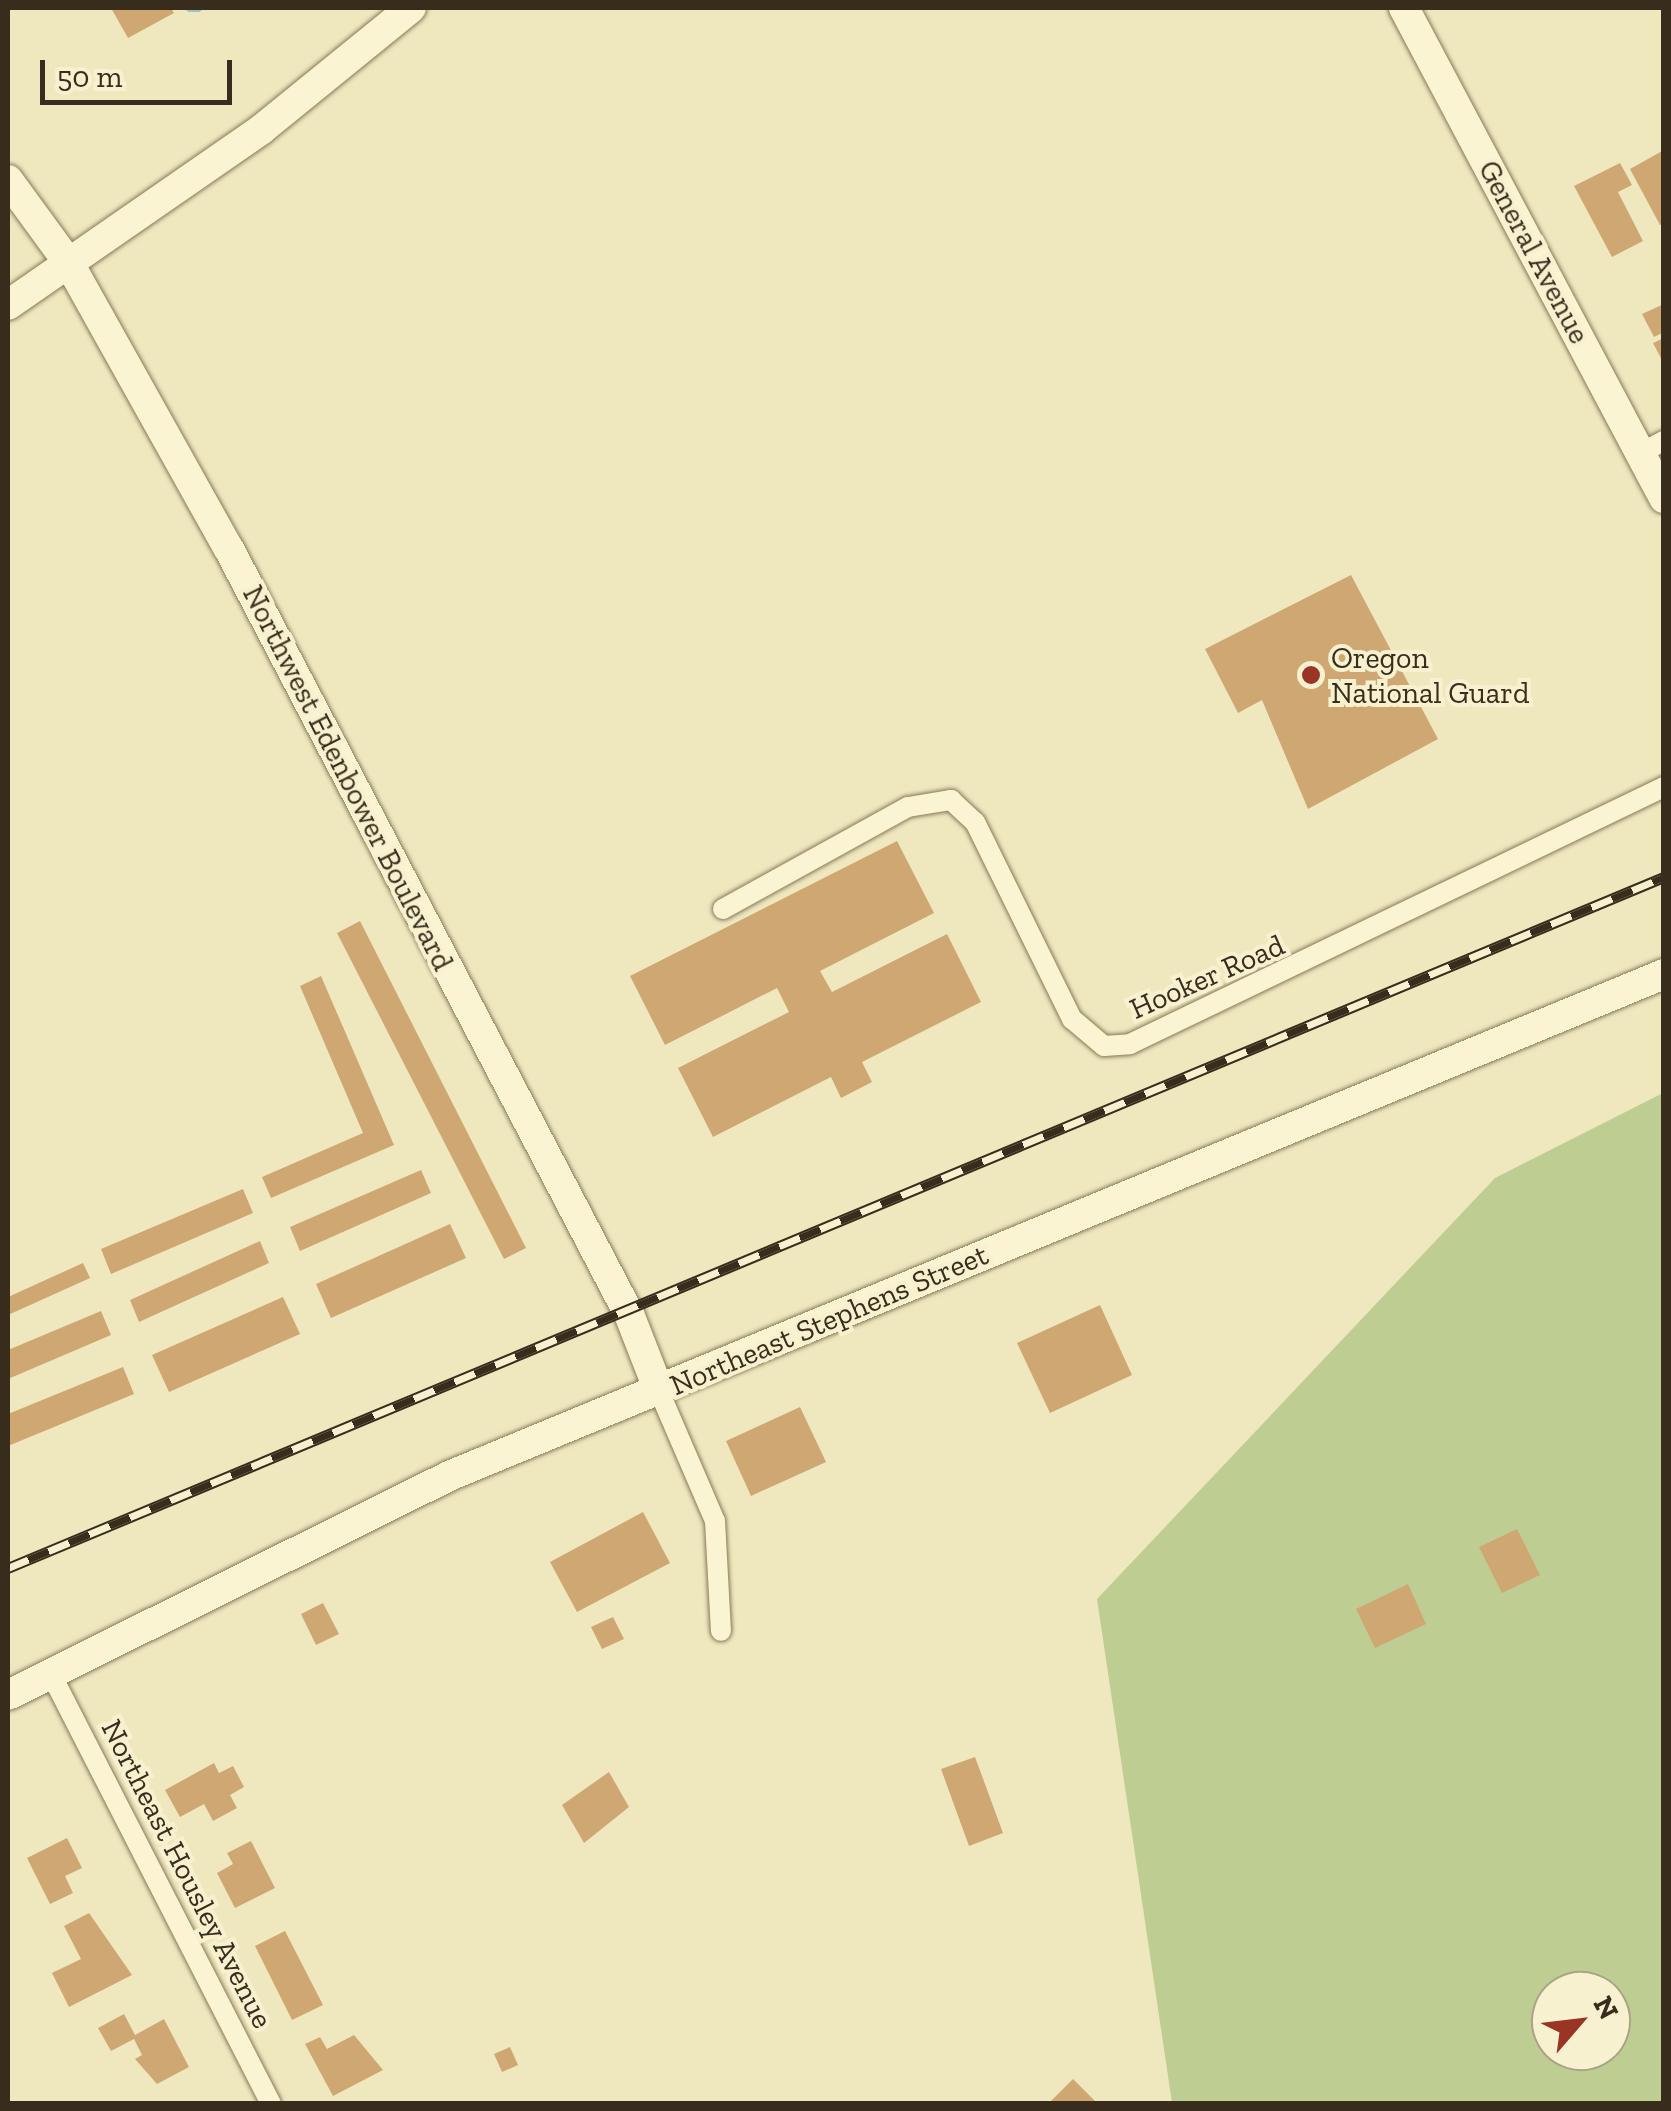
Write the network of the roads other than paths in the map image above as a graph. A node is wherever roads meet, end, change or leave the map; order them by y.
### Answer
1 (411, 8) edge
2 (1404, 8) edge
3 (8, 180) edge
4 (70, 266) junction
5 (8, 305) edge
6 (1652, 447) edge
7 (1664, 498) edge
8 (1664, 787) edge
9 (723, 909) dead end
10 (1664, 974) edge
11 (659, 1391) junction
12 (721, 1631) dead end
13 (50, 1672) junction
14 (8, 1694) edge
15 (271, 2104) edge

1 - 4 main road
2 - 6 main road, General Avenue
3 - 4 main road, Northwest Edenbower Boulevard
4 - 5 main road
4 - 11 main road, Northwest Edenbower Boulevard
6 - 7 main road, General Avenue
8 - 9 street, Hooker Road
10 - 11 main road, Northeast Stephens Street
11 - 12 street
11 - 13 main road, Northeast Stephens Street
13 - 14 main road, Northeast Stephens Street
13 - 15 street, Northeast Housley Avenue

